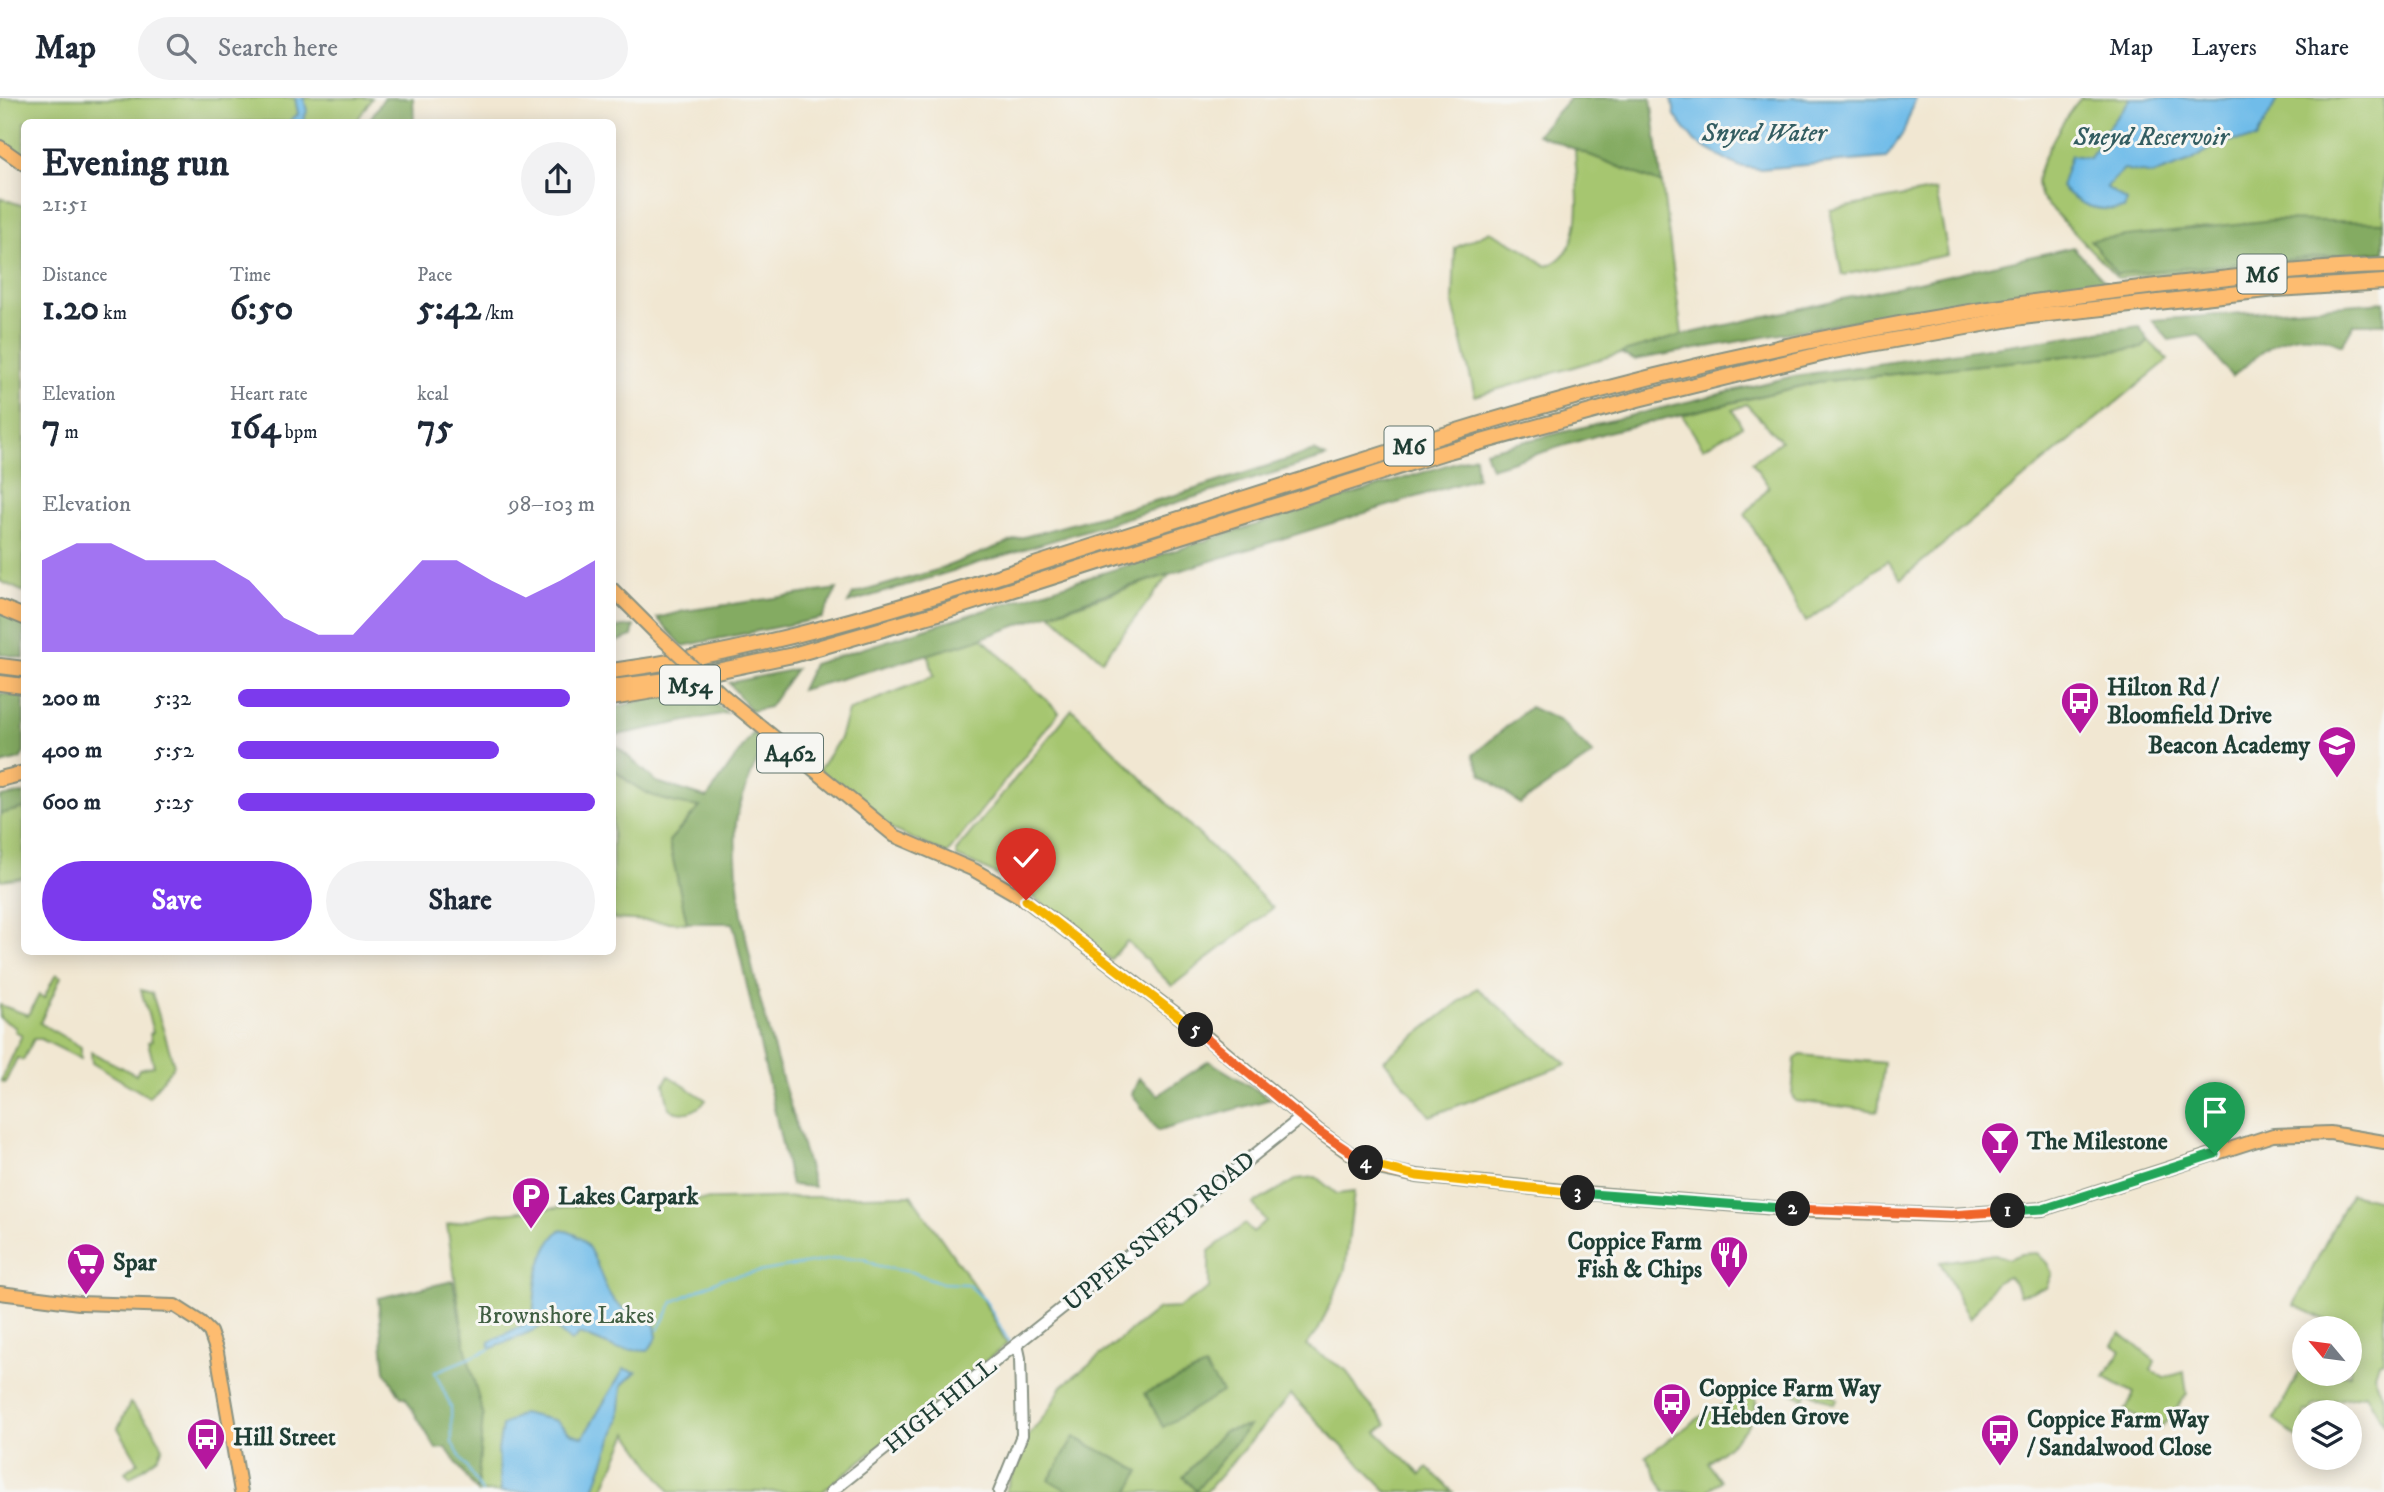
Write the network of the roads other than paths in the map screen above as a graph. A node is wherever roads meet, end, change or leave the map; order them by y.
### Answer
1 (0, 147) edge
2 (21, 162) edge
3 (2384, 266) edge
4 (2384, 282) edge
5 (616, 593) edge
6 (0, 607) edge
7 (21, 616) edge
8 (726, 652) junction
9 (616, 661) edge
10 (764, 661) junction
11 (0, 666) edge
12 (21, 669) edge
13 (616, 670) edge
14 (0, 682) edge
15 (21, 686) edge
16 (616, 686) edge
17 (616, 697) edge
18 (21, 774) edge
19 (0, 779) edge
20 (1302, 1117) junction
21 (2384, 1142) edge
22 (0, 1293) edge
23 (1017, 1344) junction
24 (240, 1492) edge
25 (831, 1492) edge
26 (999, 1492) edge

1 - 2 main road
3 - 8 highway, M6
4 - 10 highway, M6
5 - 20 main road, A462, bridge
6 - 7 highway
8 - 9 highway, M54
8 - 13 highway, M6
10 - 16 highway, M6
10 - 17 highway, M54
11 - 12 highway
14 - 15 highway
18 - 19 highway
20 - 21 main road, A462
20 - 23 street, UPPER SNEYD ROAD
22 - 24 main road
23 - 25 street, HIGH HILL
23 - 26 street

